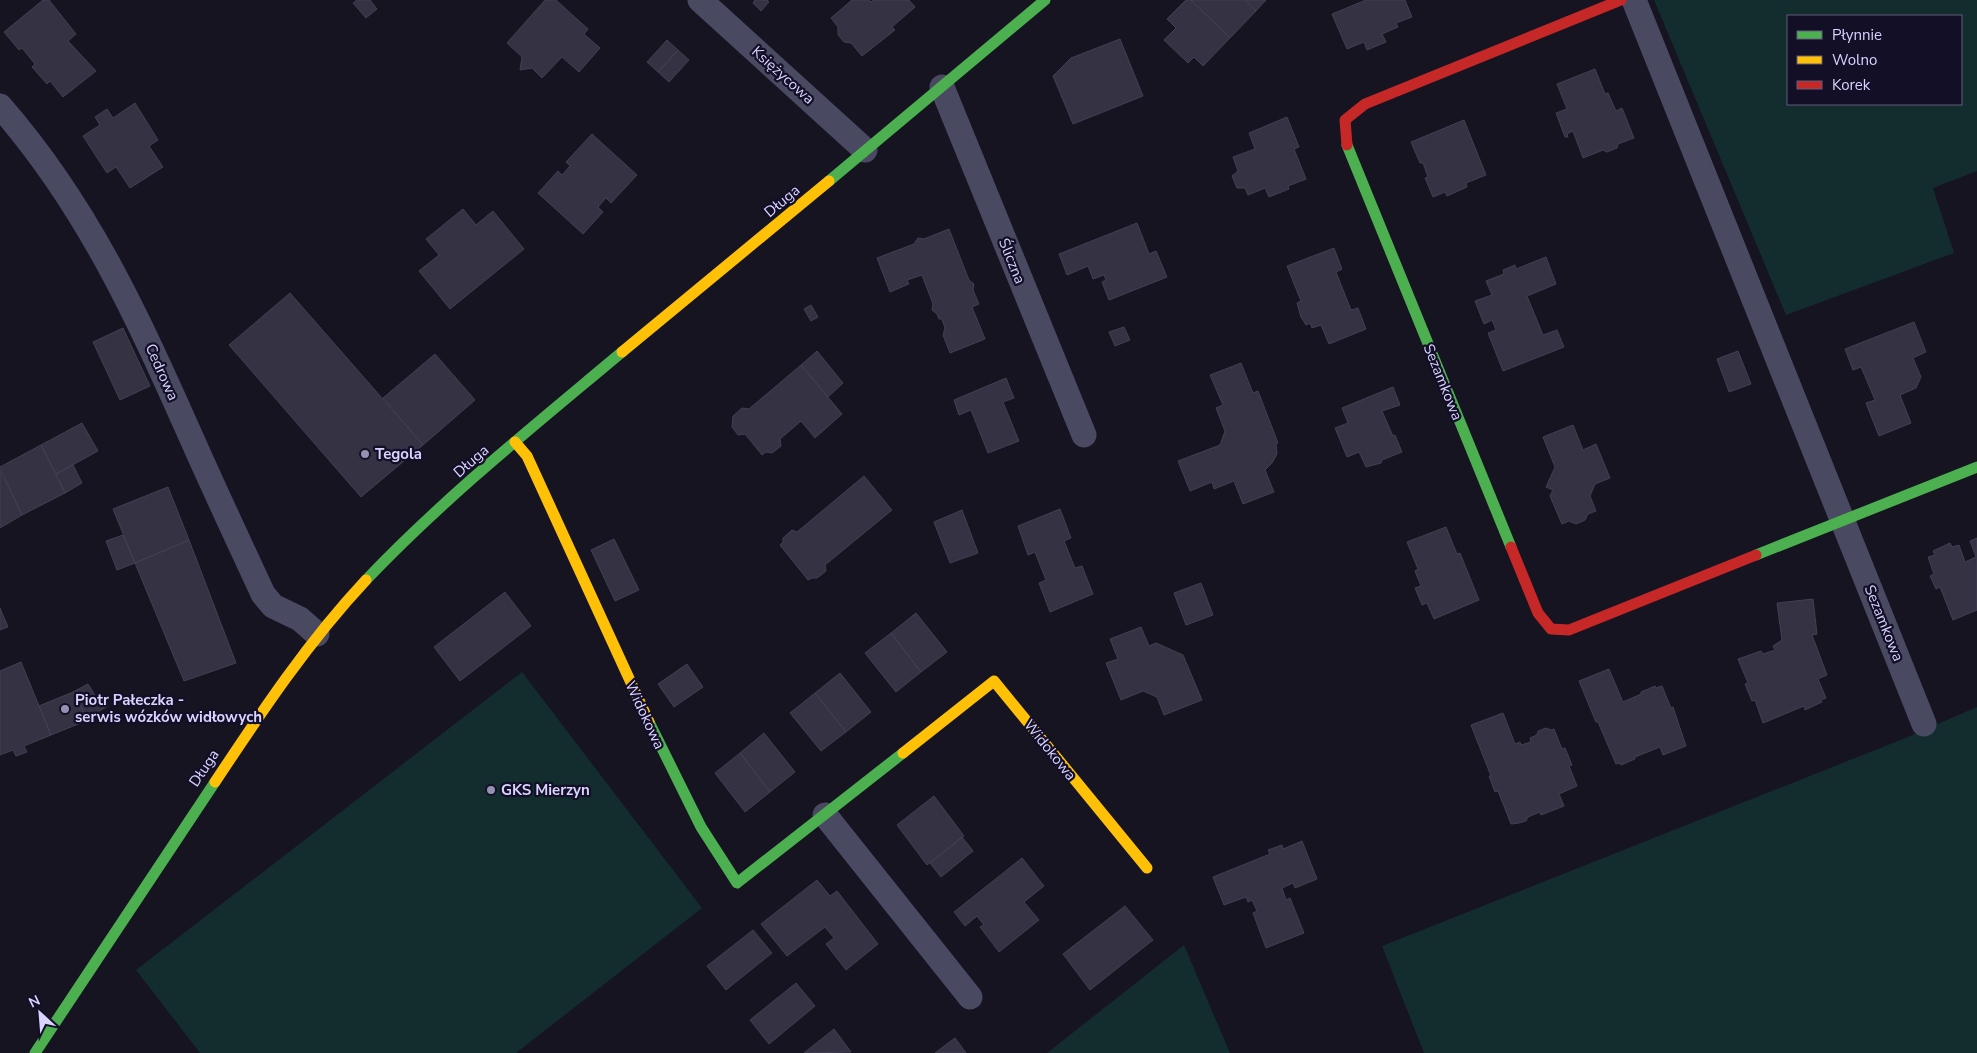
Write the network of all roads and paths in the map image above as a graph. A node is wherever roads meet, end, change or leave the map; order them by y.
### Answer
1 (700, 0) edge
2 (1045, 0) edge
3 (1621, 0) edge
4 (1634, 0) edge
5 (942, 87) junction
6 (0, 106) edge
7 (865, 150) junction
8 (1084, 435) dead end
9 (515, 442) junction
10 (1977, 467) edge
11 (1843, 522) junction
12 (317, 634) junction
13 (1924, 724) dead end
14 (825, 815) junction
15 (1147, 868) dead end
16 (970, 997) dead end
17 (35, 1053) edge

1 - 7 street, Księżycowa
2 - 5 street, Długa
3 - 11 street, Sezamkowa
4 - 11 street, Sezamkowa
5 - 7 street, Długa
5 - 8 street, Śliczna
6 - 12 street, Cedrowa
7 - 9 street, Długa
9 - 12 street, Długa
9 - 14 street, Widokowa
10 - 11 street, Sezamkowa
11 - 13 street, Sezamkowa
12 - 17 street, Długa
14 - 15 street, Widokowa
14 - 16 street

